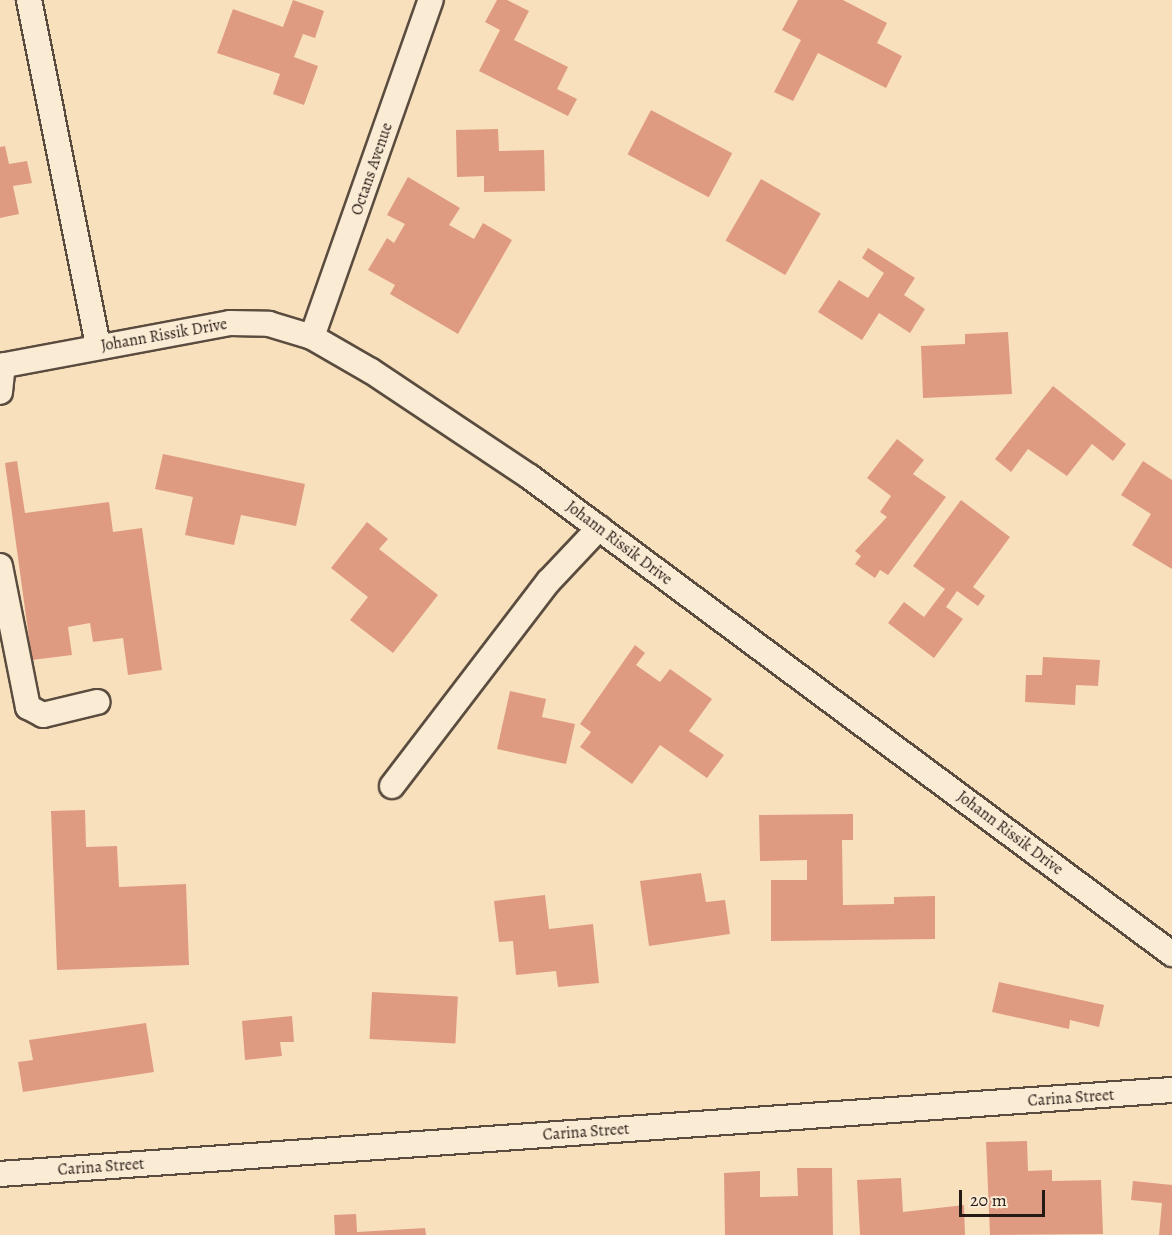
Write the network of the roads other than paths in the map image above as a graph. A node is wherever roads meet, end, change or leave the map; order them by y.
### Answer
1 (29, 0) edge
2 (431, 0) edge
3 (312, 337) junction
4 (98, 345) junction
5 (2, 366) edge
6 (0, 392) edge
7 (599, 528) junction
8 (0, 566) edge
9 (97, 702) dead end
10 (392, 786) dead end
11 (1172, 954) edge
12 (1172, 1090) edge
13 (0, 1174) edge

1 - 4 street
2 - 3 street, Octans Avenue
3 - 4 street, Johann Rissik Drive
3 - 7 street, Johann Rissik Drive
4 - 5 street, Johann Rissik Drive
5 - 6 street
7 - 10 street
7 - 11 street, Johann Rissik Drive
8 - 9 street
12 - 13 street, Carina Street

